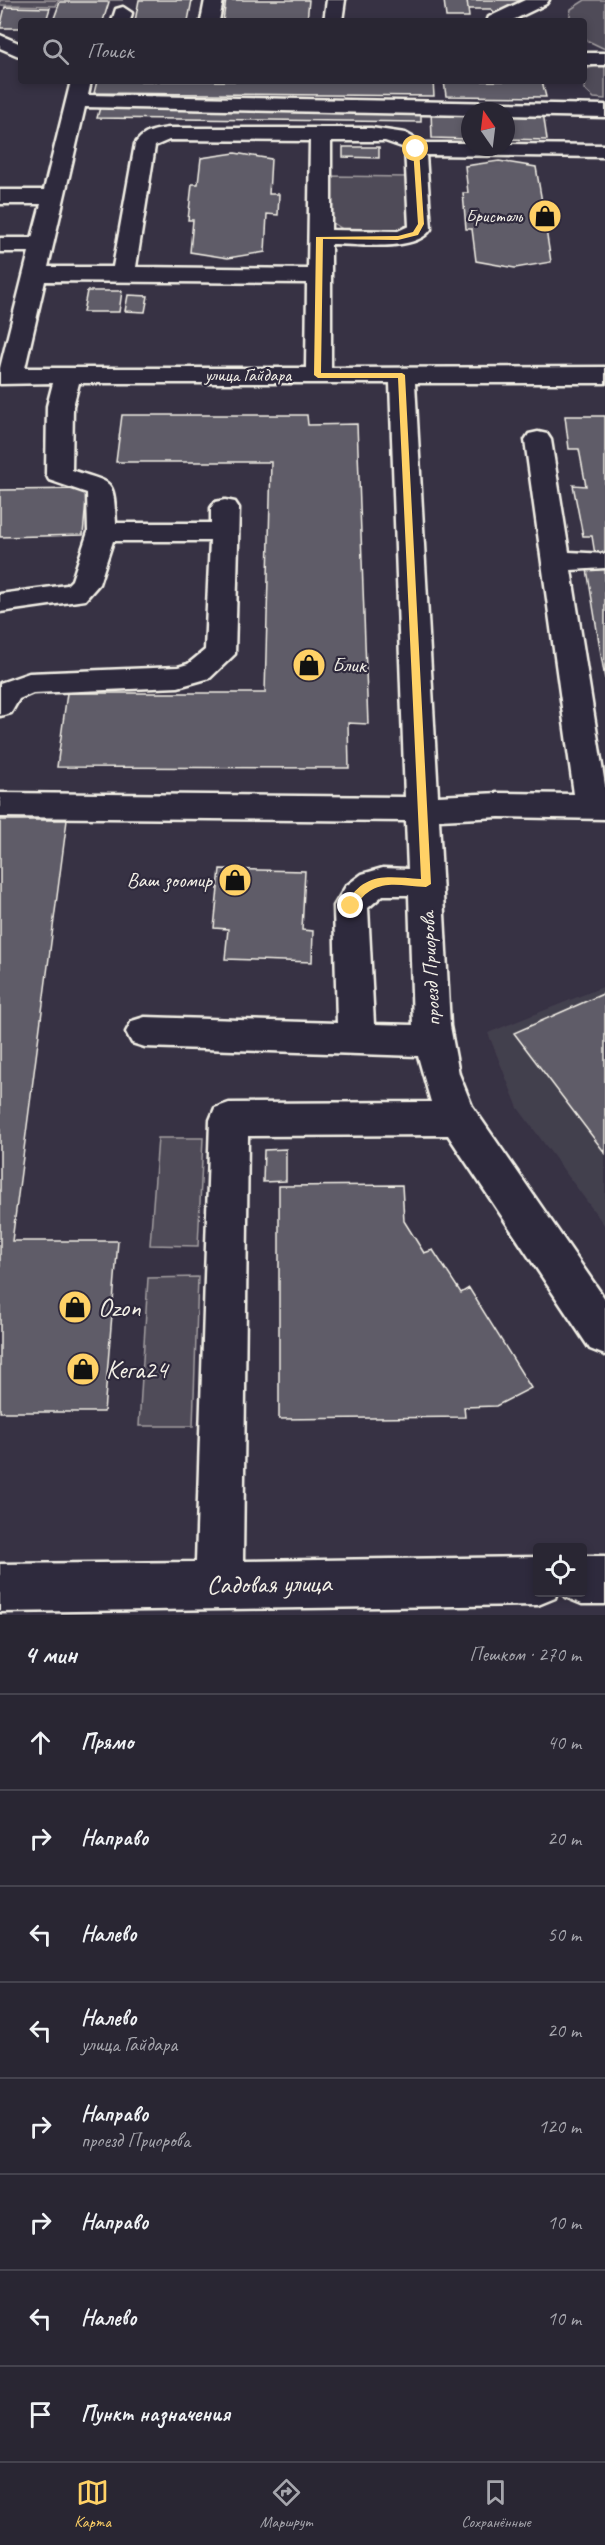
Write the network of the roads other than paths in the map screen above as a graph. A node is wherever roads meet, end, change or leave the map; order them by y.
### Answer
1 (214, 0) edge
2 (336, 0) edge
3 (485, 2) dead end
4 (542, 9) edge
5 (211, 18) edge
6 (333, 18) edge
7 (487, 18) edge
8 (508, 18) edge
9 (0, 41) edge
10 (18, 50) edge
11 (587, 59) edge
12 (605, 59) edge
13 (78, 91) edge
14 (605, 111) edge
15 (321, 135) junction
16 (416, 149) junction
17 (605, 151) edge
18 (0, 197) edge
19 (53, 198) junction
20 (320, 237) junction
21 (0, 245) edge
22 (42, 245) junction
23 (35, 274) junction
24 (123, 274) junction
25 (319, 276) junction
26 (318, 375) junction
27 (402, 375) junction
28 (605, 375) edge
29 (5, 376) edge
30 (68, 376) junction
31 (538, 440) dead end
32 (102, 532) junction
33 (555, 552) junction
34 (595, 553) dead end
35 (0, 603) edge
36 (0, 705) edge
37 (0, 805) edge
38 (599, 807) edge
39 (423, 809) junction
40 (426, 884) junction
41 (145, 1032) dead end
42 (356, 1039) junction
43 (434, 1041) junction
44 (458, 1118) junction
45 (605, 1335) edge
46 (605, 1580) edge
47 (533, 1581) edge
48 (587, 1581) edge
49 (219, 1585) junction
50 (0, 1588) edge

1 - 5 street
2 - 6 street
3 - 7 street
4 - 8 street
9 - 10 street
11 - 12 street
13 - 14 street
13 - 19 street
15 - 16 street
15 - 20 street
15 - 24 street
16 - 17 street
16 - 20 street
18 - 19 street
19 - 22 street
20 - 25 street
21 - 22 street
22 - 23 street
23 - 24 street
23 - 29 street
24 - 25 street
25 - 26 street
26 - 27 street, улица Гайдара
26 - 30 street, улица Гайдара
27 - 28 street, улица Гайдара
27 - 39 street, проезд Приорова
29 - 30 street, улица Гайдара
30 - 32 street
31 - 33 street
32 - 35 street
32 - 36 street
33 - 34 street
33 - 38 street
37 - 39 street
38 - 39 street
39 - 40 street, проезд Приорова
40 - 42 street
40 - 43 street, проезд Приорова
41 - 42 street
42 - 43 street
43 - 44 street, проезд Приорова
44 - 45 street, проезд Приорова
44 - 49 street
46 - 48 street
47 - 49 street, Садовая улица
49 - 50 street, Садовая улица

